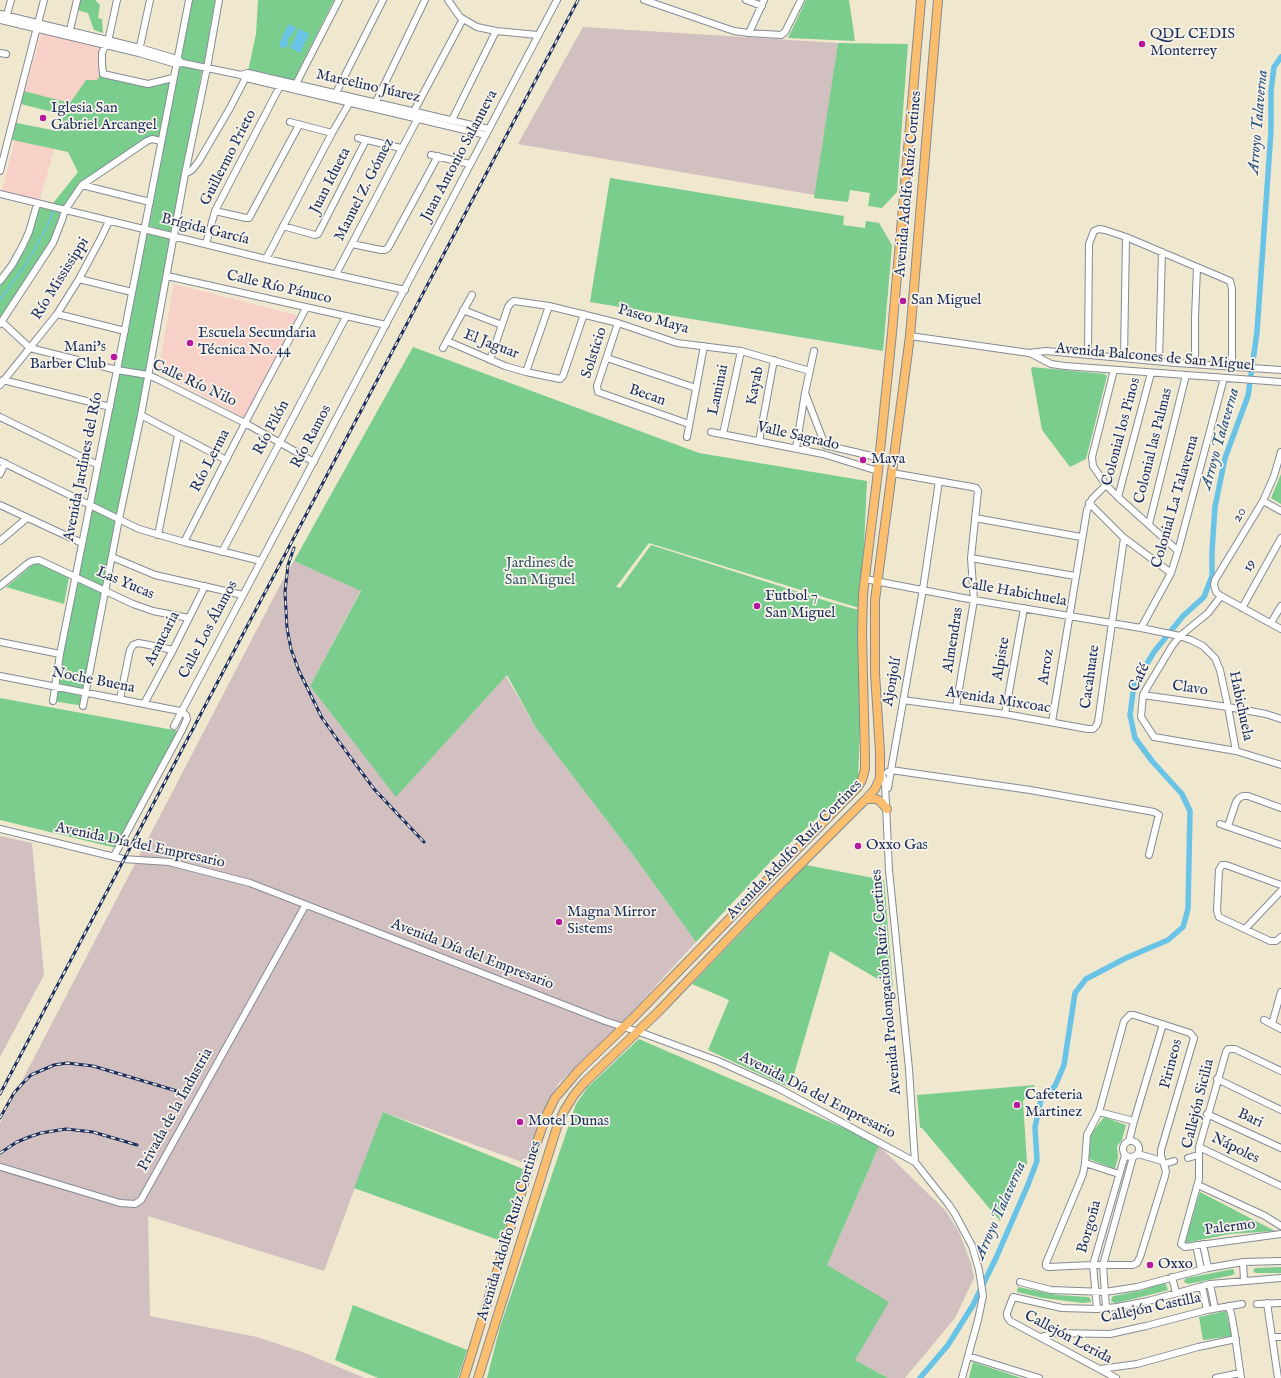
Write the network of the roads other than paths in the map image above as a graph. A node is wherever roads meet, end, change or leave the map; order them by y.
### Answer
1 (10, 0) edge
2 (44, 0) edge
3 (77, 0) edge
4 (117, 0) edge
5 (150, 0) edge
6 (189, 0) edge
7 (219, 0) edge
8 (339, 0) edge
9 (383, 0) edge
10 (425, 0) edge
11 (448, 0) edge
12 (555, 0) edge
13 (644, 0) edge
14 (746, 0) edge
15 (801, 0) edge
16 (920, 0) edge
17 (938, 0) edge
18 (763, 3) edge
19 (3, 18) edge
20 (463, 19) junction
21 (37, 26) junction
22 (496, 31) junction
23 (69, 33) junction
24 (749, 33) junction
25 (538, 35) junction
26 (107, 42) junction
27 (140, 50) junction
28 (177, 61) junction
29 (207, 68) junction
30 (245, 75) junction
31 (173, 78) junction
32 (296, 84) junction
33 (280, 86) junction
34 (336, 93) junction
35 (350, 102) junction
36 (375, 105) junction
37 (414, 111) junction
38 (419, 116) junction
39 (452, 120) junction
40 (290, 122) dead end
41 (299, 125) junction
42 (487, 132) junction
43 (332, 133) junction
44 (358, 138) dead end
45 (366, 140) junction
46 (161, 141) junction
47 (401, 148) junction
48 (1, 160) edge
49 (470, 164) junction
50 (0, 171) edge
51 (185, 174) junction
52 (82, 185) junction
53 (0, 194) edge
54 (150, 202) junction
55 (37, 204) junction
56 (65, 210) junction
57 (216, 211) junction
58 (109, 221) junction
59 (283, 226) junction
60 (144, 229) junction
61 (174, 236) junction
62 (1126, 237) junction
63 (206, 244) junction
64 (352, 244) junction
65 (1162, 252) junction
66 (266, 258) junction
67 (1197, 267) junction
68 (336, 274) junction
69 (167, 276) junction
70 (79, 279) junction
71 (0, 281) edge
72 (405, 290) junction
73 (132, 292) junction
74 (472, 295) dead end
75 (549, 306) junction
76 (306, 308) junction
77 (463, 310) junction
78 (57, 314) junction
79 (584, 314) junction
80 (346, 317) junction
81 (1, 323) edge
82 (618, 323) junction
83 (386, 325) junction
84 (502, 326) junction
85 (125, 331) junction
86 (910, 336) junction
87 (447, 341) junction
88 (704, 346) junction
89 (30, 348) junction
90 (443, 348) dead end
91 (741, 351) junction
92 (814, 351) dead end
93 (1030, 353) junction
94 (1066, 353) junction
95 (1088, 354) junction
96 (1124, 357) junction
97 (607, 358) junction
98 (490, 360) junction
99 (774, 360) junction
100 (1159, 361) junction
101 (1176, 363) junction
102 (1195, 364) junction
103 (1065, 366) junction
104 (1235, 367) junction
105 (117, 370) junction
106 (1114, 370) junction
107 (1281, 370) edge
108 (810, 371) junction
109 (526, 372) junction
110 (1151, 373) junction
111 (1174, 374) junction
112 (148, 375) junction
113 (1186, 375) junction
114 (1224, 378) junction
115 (2, 382) edge
116 (1281, 382) edge
117 (696, 388) junction
118 (597, 390) joint
119 (805, 393) junction
120 (110, 407) junction
121 (141, 415) junction
122 (0, 417) edge
123 (245, 423) junction
124 (689, 424) junction
125 (710, 432) dead end
126 (723, 434) junction
127 (178, 435) junction
128 (687, 437) dead end
129 (759, 440) junction
130 (279, 442) junction
131 (825, 445) junction
132 (796, 448) junction
133 (1281, 452) edge
134 (823, 454) junction
135 (880, 458) junction
136 (226, 460) junction
137 (3, 462) edge
138 (314, 462) junction
139 (98, 464) junction
140 (878, 471) junction
141 (892, 473) junction
142 (0, 474) edge
143 (939, 481) junction
144 (1106, 485) junction
145 (1118, 497) junction
146 (1263, 501) junction
147 (1089, 503) junction
148 (90, 504) junction
149 (0, 505) edge
150 (1281, 511) edge
151 (27, 518) junction
152 (976, 518) junction
153 (119, 519) junction
154 (1148, 524) junction
155 (158, 535) junction
156 (1081, 537) junction
157 (1124, 538) junction
158 (1281, 538) edge
159 (0, 541) edge
160 (184, 542) junction
161 (82, 543) junction
162 (1178, 551) junction
163 (222, 552) junction
164 (112, 557) junction
165 (971, 558) junction
166 (261, 561) junction
167 (1171, 573) junction
168 (76, 576) junction
169 (1075, 576) junction
170 (865, 579) junction
171 (877, 581) junction
172 (0, 586) edge
173 (205, 586) junction
174 (923, 589) junction
175 (104, 591) junction
176 (243, 595) junction
177 (1221, 596) junction
178 (974, 600) junction
179 (1281, 606) edge
180 (1024, 608) junction
181 (1242, 608) junction
182 (1069, 616) junction
183 (189, 618) junction
184 (1112, 623) junction
185 (1271, 623) junction
186 (1141, 628) junction
187 (1281, 629) edge
188 (1158, 631) joint
189 (1178, 635) junction
190 (0, 642) edge
191 (174, 650) junction
192 (60, 654) junction
193 (0, 676) edge
194 (55, 687) junction
195 (86, 693) junction
196 (1143, 695) junction
197 (120, 699) junction
198 (903, 700) junction
199 (53, 701) dead end
200 (144, 704) junction
201 (83, 706) dead end
202 (956, 707) junction
203 (1228, 707) junction
204 (180, 711) junction
205 (1005, 714) junction
206 (1281, 719) edge
207 (1052, 722) junction
208 (174, 726) dead end
209 (1088, 729) joint
210 (1236, 751) junction
211 (1281, 765) edge
212 (891, 770) junction
213 (881, 777) junction
214 (866, 799) junction
215 (886, 800) junction
216 (1281, 808) edge
217 (886, 809) junction
218 (1220, 824) dead end
219 (1228, 826) junction
220 (0, 829) edge
221 (1281, 845) edge
222 (1150, 855) dead end
223 (114, 856) junction
224 (1281, 885) edge
225 (1281, 891) edge
226 (306, 906) junction
227 (1245, 929) junction
228 (1281, 937) edge
229 (1281, 992) edge
230 (1264, 1020) dead end
231 (1163, 1024) junction
232 (1272, 1024) junction
233 (624, 1027) junction
234 (1281, 1030) edge
235 (638, 1031) junction
236 (1281, 1071) edge
237 (1217, 1079) junction
238 (1281, 1110) edge
239 (1099, 1112) junction
240 (1207, 1114) junction
241 (1134, 1121) junction
242 (1129, 1141) junction
243 (1199, 1146) junction
244 (1281, 1148) edge
245 (1125, 1155) junction
246 (1198, 1155) junction
247 (1135, 1156) junction
248 (1188, 1158) dead end
249 (1174, 1160) dead end
250 (914, 1162) junction
251 (1163, 1162) junction
252 (1085, 1163) junction
253 (1, 1167) edge
254 (1119, 1174) junction
255 (1198, 1185) junction
256 (1281, 1186) edge
257 (1281, 1226) edge
258 (1281, 1234) edge
259 (1203, 1244) junction
260 (1182, 1246) joint
261 (1196, 1246) junction
262 (1281, 1261) edge
263 (1243, 1262) junction
264 (1092, 1265) junction
265 (1103, 1265) junction
266 (1208, 1268) junction
267 (1201, 1269) junction
268 (1172, 1277) junction
269 (1281, 1278) edge
270 (1244, 1280) junction
271 (1020, 1282) dead end
272 (1210, 1284) junction
273 (1202, 1286) junction
274 (1095, 1292) junction
275 (1105, 1292) junction
276 (1176, 1293) junction
277 (1267, 1303) junction
278 (1281, 1303) edge
279 (1242, 1304) dead end
280 (1257, 1304) dead end
281 (1228, 1306) junction
282 (1106, 1308) junction
283 (1215, 1308) junction
284 (1097, 1309) junction
285 (1207, 1310) junction
286 (1041, 1337) junction
287 (1272, 1337) junction
288 (1281, 1337) edge
289 (1236, 1339) junction
290 (968, 1356) junction
291 (1100, 1369) junction
292 (1279, 1369) edge
293 (1241, 1375) edge
294 (464, 1378) edge
295 (478, 1378) edge
296 (962, 1378) edge
297 (1039, 1378) edge
298 (1116, 1378) edge
299 (1216, 1378) edge
300 (1278, 1378) edge

1 - 19 street
2 - 21 street
3 - 23 street
4 - 26 street
5 - 27 street
6 - 28 street, Avenida Jardines del Río
7 - 29 street
8 - 32 street
9 - 34 street
10 - 36 street
11 - 20 street
12 - 25 street, Juan Antonio Salanueva
13 - 24 street
14 - 18 street
15 - 24 street
16 - 135 main road, Avenida Adolfo Ruíz Cortines
17 - 86 main road, Avenida Adolfo Ruíz Cortines
18 - 24 street
19 - 21 street, Marcelino Júarez
20 - 22 street
20 - 37 street
21 - 23 street, Marcelino Júarez
21 - 48 street
22 - 25 street
22 - 39 street
23 - 26 street, Marcelino Júarez
25 - 42 street, Juan Antonio Salanueva
26 - 27 street, Marcelino Júarez
26 - 31 street
27 - 28 street, Marcelino Júarez
28 - 29 street, Marcelino Júarez
28 - 31 street, Avenida Jardines del Río
29 - 30 street, Marcelino Júarez
29 - 51 street
30 - 32 street, Marcelino Júarez
30 - 33 street, Marcelino Júarez
30 - 51 street
31 - 46 street, Avenida Jardines del Río
32 - 34 street, Marcelino Júarez
33 - 35 street, Marcelino Júarez
33 - 57 street, Guillermo Prieto
34 - 36 street, Marcelino Júarez
35 - 36 street, Marcelino Júarez
35 - 43 street
36 - 37 street, Marcelino Júarez
36 - 38 street, Marcelino Júarez
37 - 38 street, Marcelino Júarez
38 - 39 street, Marcelino Júarez
38 - 42 street, Marcelino Júarez
38 - 47 street, Manuel Z. Gómez
39 - 42 street, Marcelino Júarez
40 - 41 street
41 - 43 street
41 - 57 street
42 - 49 street, Juan Antonio Salanueva
43 - 59 street
44 - 45 street
45 - 47 street, Juan Idueta
45 - 59 street, Juan Idueta
46 - 52 street
46 - 54 street, Avenida Jardines del Río
47 - 64 street, Manuel Z. Gómez
48 - 50 street
49 - 64 street
49 - 72 street, Juan Antonio Salanueva
51 - 61 street
52 - 54 street
52 - 56 street
53 - 55 street, Brígida García
54 - 60 street, Avenida Jardines del Río
55 - 56 street, Brígida García
55 - 71 street
56 - 58 street, Brígida García
56 - 81 street
57 - 63 street, Guillermo Prieto
58 - 60 street, Brígida García
58 - 70 street, Río Mississippi
59 - 66 street
60 - 61 street, Brígida García
60 - 73 street, Avenida Jardines del Río
61 - 63 street, Brígida García
61 - 69 street
62 - 65 street
62 - 95 street
62 - 96 street
63 - 66 street, Brígida García
64 - 68 street, Manuel Z. Gómez
65 - 67 street
65 - 100 street
66 - 68 street, Brígida García
67 - 102 street
67 - 104 street
68 - 72 street, Brígida García
69 - 76 street, Calle Río Pánuco
69 - 112 street
70 - 73 street
70 - 78 street, Río Mississippi
72 - 83 street, Juan Antonio Salanueva
73 - 85 street, Avenida Jardines del Río
74 - 77 street
75 - 79 street, Paseo Maya
75 - 84 street, Paseo Maya
75 - 109 street
76 - 80 street, Calle Río Pánuco
76 - 123 street, Río Lerma
77 - 84 street
77 - 87 street
78 - 85 street
78 - 89 street, Río Mississippi
79 - 82 street, Paseo Maya
79 - 109 street, El Jaguar
80 - 83 street, Calle Río Pánuco
80 - 130 street, Río Pilón
81 - 89 street
82 - 88 street, Paseo Maya
82 - 97 street, Solsticio
83 - 138 street, Río Ramos
84 - 98 street
85 - 105 street, Avenida Jardines del Río
86 - 93 street, Avenida Balcones de San Miguel
86 - 141 main road, Avenida Adolfo Ruíz Cortines
87 - 90 street
87 - 98 street, El Jaguar
88 - 91 street, Paseo Maya
88 - 117 street
89 - 105 street, Calle Río Nilo
89 - 115 street, Río Mississippi
91 - 99 street, Paseo Maya
91 - 126 street, Laminai
92 - 108 street
93 - 94 street, Avenida Balcones de San Miguel
93 - 103 street, Avenida Balcones de San Miguel
94 - 95 street, Avenida Balcones de San Miguel
94 - 103 street
95 - 96 street, Avenida Balcones de San Miguel
96 - 100 street, Avenida Balcones de San Miguel
97 - 117 street
97 - 118 street, Solsticio
98 - 109 street, El Jaguar
99 - 108 street, Paseo Maya
99 - 129 street, Kayab
100 - 101 street, Avenida Balcones de San Miguel
101 - 102 street, Avenida Balcones de San Miguel
101 - 111 street
102 - 104 street, Avenida Balcones de San Miguel
103 - 106 street, Avenida Balcones de San Miguel
104 - 107 street, Avenida Balcones de San Miguel
105 - 112 street, Calle Río Nilo
105 - 120 street, Avenida Jardines del Río
106 - 110 street, Avenida Balcones de San Miguel
106 - 144 street
108 - 119 street
110 - 111 street, Avenida Balcones de San Miguel
110 - 145 street, Colonial los Pinos
111 - 113 street, Avenida Balcones de San Miguel
112 - 121 street
112 - 123 street, Calle Río Nilo
113 - 114 street, Avenida Balcones de San Miguel
113 - 154 street, Colonial las Palmas
114 - 116 street, Avenida Balcones de San Miguel
114 - 162 street, Colonial La Talaverna
115 - 120 street
117 - 124 street
118 - 124 street, Becan
119 - 131 street
119 - 132 street
120 - 139 street, Avenida Jardines del Río
121 - 127 street
121 - 153 street
122 - 139 street
123 - 130 street, Calle Río Nilo
123 - 136 street, Río Lerma
124 - 128 street
125 - 126 street, Valle Sagrado
126 - 129 street, Valle Sagrado
127 - 136 street
127 - 155 street
129 - 132 street, Valle Sagrado
130 - 138 street, Calle Río Nilo
130 - 163 street, Río Pilón
131 - 134 street
131 - 135 street
132 - 134 street, Valle Sagrado
133 - 146 street, 20
134 - 140 street, Valle Sagrado
135 - 140 main road, Avenida Adolfo Ruíz Cortines
136 - 160 street, Río Lerma
137 - 142 street
137 - 148 street
138 - 166 street, Río Ramos
139 - 148 street, Avenida Jardines del Río
140 - 170 main road, Avenida Adolfo Ruíz Cortines
141 - 143 street
141 - 171 main road, Avenida Adolfo Ruíz Cortines
143 - 152 street, Almendras
143 - 174 street, Ajonjolí
144 - 145 street
144 - 147 street
145 - 154 street
146 - 150 street
146 - 177 street, 20
147 - 156 street, Arroz
147 - 157 street
148 - 153 street
148 - 161 street, Avenida Jardines del Río
149 - 151 street
151 - 159 street
151 - 161 street
152 - 156 street
152 - 165 street, Almendras
153 - 155 street
153 - 164 street
154 - 162 street
155 - 160 street
156 - 169 street, Arroz
157 - 167 street
157 - 184 street, Cacahuate
158 - 181 street, 19
160 - 163 street
161 - 168 street, Avenida Jardines del Río
162 - 167 street, Colonial La Talaverna
163 - 166 street
164 - 173 street
164 - 175 street
165 - 169 street
165 - 178 street, Almendras
166 - 176 street, Calle Los Álamos
167 - 186 street, Colonial La Talaverna
168 - 172 street, Las Yucas
168 - 175 street, Las Yucas
168 - 192 street, Avenida Jardines del Río
169 - 182 street, Arroz
170 - 171 street, Calle Habichuela
170 - 233 main road, Avenida Adolfo Ruíz Cortines
171 - 174 street, Calle Habichuela
171 - 213 main road, Avenida Adolfo Ruíz Cortines
173 - 176 street
173 - 183 street, Araucaria
174 - 178 street, Calle Habichuela
174 - 198 street, Ajonjolí
175 - 183 street, Las Yucas
175 - 195 street
176 - 204 street, Calle Los Álamos
177 - 181 street
177 - 189 street, Café
178 - 180 street, Calle Habichuela
178 - 202 street, Almendras
179 - 185 street
180 - 182 street, Calle Habichuela
180 - 205 street, Alpiste
181 - 185 street
182 - 184 street, Calle Habichuela
182 - 207 street, Arroz
183 - 191 street, Araucaria
184 - 186 street, Calle Habichuela
184 - 209 street, Cacahuate
185 - 187 street
186 - 188 street, Calle Habichuela
188 - 189 street, Habichuela
189 - 196 street, Café
189 - 203 street, Habichuela
190 - 192 street
191 - 197 street
191 - 200 street, Araucaria
192 - 194 street, Avenida Jardines del Río
193 - 194 street, Noche Buena
194 - 195 street, Noche Buena
194 - 199 street, Avenida Jardines del Río
195 - 197 street, Noche Buena
195 - 201 street
196 - 203 street, Clavo
196 - 210 street, Café
197 - 200 street, Noche Buena
198 - 202 street, Avenida Mixcoac
198 - 212 street, Ajonjolí
200 - 204 street, Noche Buena
202 - 205 street, Avenida Mixcoac
203 - 206 street, Clavo
203 - 210 street, Habichuela
204 - 208 street, Calle Los Álamos
204 - 223 street
205 - 207 street, Avenida Mixcoac
207 - 209 street, Avenida Mixcoac
210 - 211 street
212 - 213 street
212 - 215 street, Avenida Prolongación Ruíz Cortines
212 - 222 street
213 - 214 main road, Avenida Adolfo Ruíz Cortines
213 - 215 street, Avenida Prolongación Ruíz Cortines
213 - 215 street, Avenida Prolongación Ruíz Cortines
214 - 217 main road
214 - 235 main road, Avenida Adolfo Ruíz Cortines
215 - 217 street, Avenida Prolongación Ruíz Cortines
216 - 219 street
217 - 250 street, Avenida Prolongación Ruíz Cortines
218 - 219 street
219 - 221 street
220 - 223 street, Avenida Día del Empresario
223 - 226 street, Avenida Día del Empresario
224 - 227 street
225 - 227 street
226 - 233 street, Avenida Día del Empresario
226 - 253 street, Privada de la Industria
227 - 228 street
229 - 232 street
230 - 232 street
231 - 239 street, Pirineos
231 - 241 street
231 - 251 street, Pirineos
232 - 234 street
233 - 235 street, Avenida Día del Empresario
233 - 294 main road, Avenida Adolfo Ruíz Cortines
235 - 250 street, Avenida Día del Empresario
235 - 295 main road, Avenida Adolfo Ruíz Cortines
236 - 237 street, Callejón Sicilia
237 - 238 street
237 - 240 street, Callejón Sicilia
239 - 241 street
239 - 252 street, Pirineos
240 - 243 street, Callejón Sicilia
240 - 244 street, Bari
241 - 242 street
242 - 245 street
242 - 247 street
243 - 246 street, Callejón Sicilia
243 - 256 street, Nápoles
245 - 247 street
245 - 254 street, Borgoña
246 - 248 street
246 - 255 street, Callejón Sicilia
247 - 251 street
247 - 265 street, Borgoña
249 - 251 street
250 - 290 street
251 - 265 street, Pirineos
252 - 254 street
252 - 264 street, Pirineos
254 - 264 street, Borgoña
255 - 257 street
255 - 260 street, Callejón Sicilia
258 - 259 street, Palermo
259 - 261 street, Palermo
259 - 266 street
260 - 261 street, Palermo
261 - 267 street
262 - 263 street
263 - 266 street
263 - 270 street
264 - 265 street, Pirineos
264 - 274 street, Borgoña
265 - 275 street, Borgoña
266 - 267 street
267 - 268 street
268 - 275 street
268 - 276 street
269 - 270 street
270 - 272 street
271 - 274 street
272 - 273 street
272 - 283 street
273 - 276 street
273 - 285 street
274 - 275 street
274 - 284 street, Borgoña
275 - 282 street, Borgoña
276 - 282 street
277 - 278 street
277 - 280 street
277 - 287 street
279 - 281 street, Callejón Castilla
281 - 283 street, Callejón Castilla
281 - 289 street
282 - 284 street
283 - 285 street, Callejón Castilla
284 - 286 street, Callejón Lerida
285 - 286 street, Callejón Castilla
286 - 291 street, Callejón Lerida
287 - 288 street
287 - 292 street
289 - 291 street
289 - 293 street
290 - 296 street
290 - 297 street
291 - 298 street, Callejón Lerida
292 - 300 street
293 - 299 street

